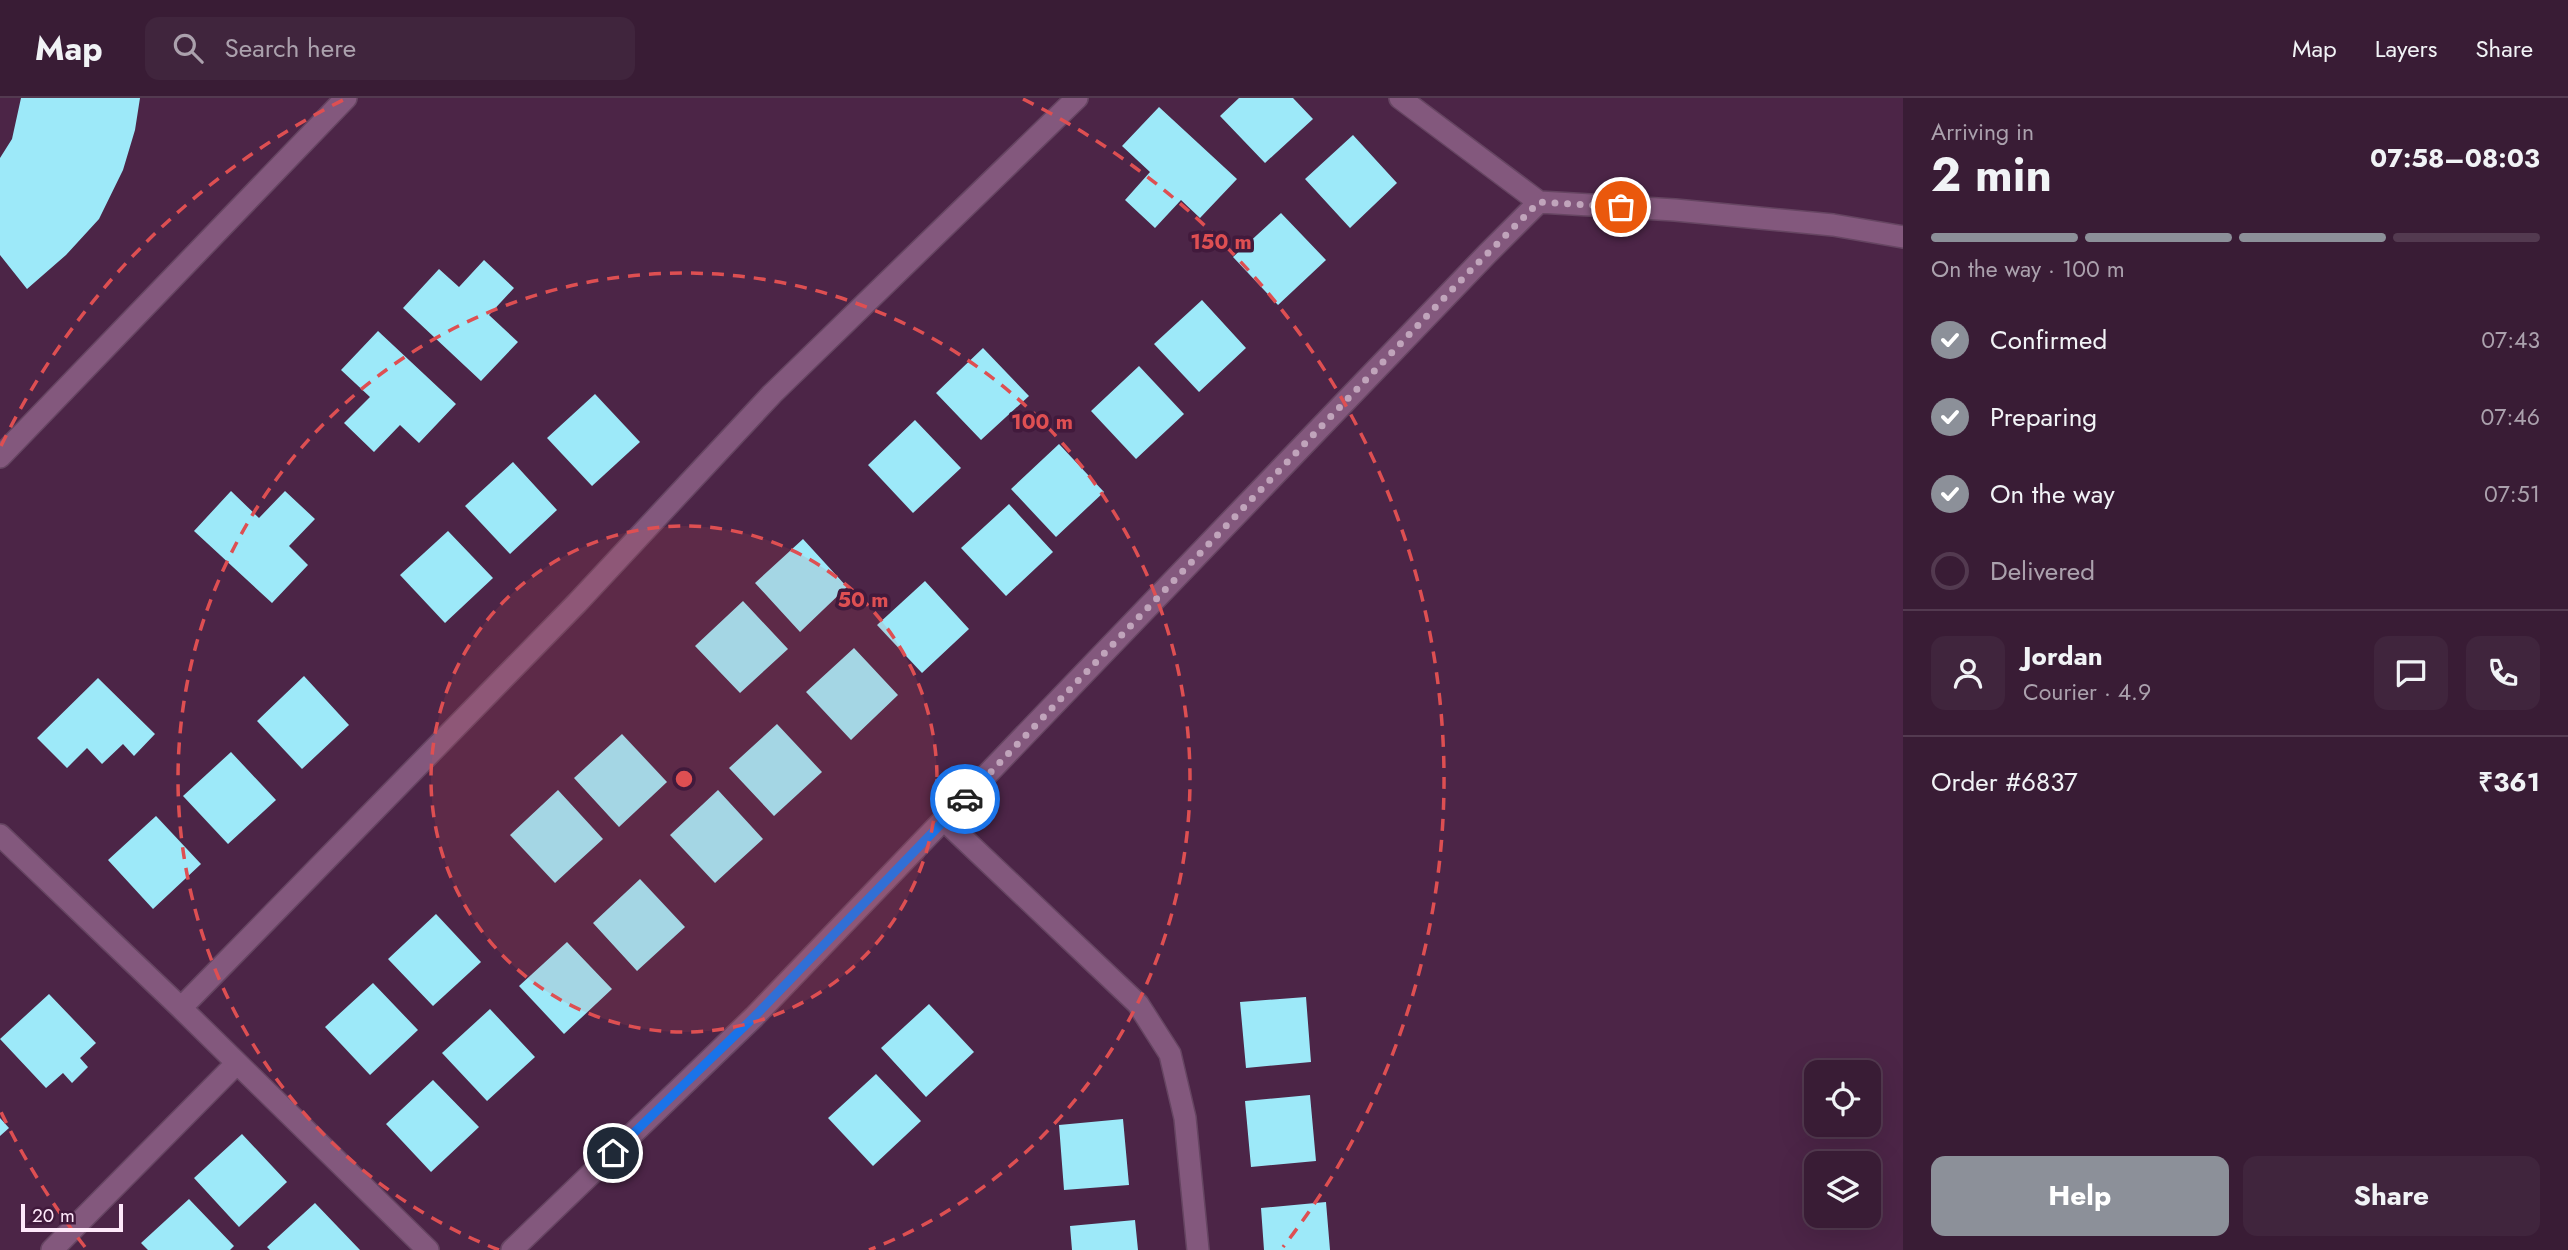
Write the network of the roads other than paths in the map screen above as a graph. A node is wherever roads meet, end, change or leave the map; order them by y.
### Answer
1 (346, 98) edge
2 (1077, 98) edge
3 (1400, 98) edge
4 (1539, 202) junction
5 (1903, 237) edge
6 (0, 457) edge
7 (944, 821) junction
8 (0, 835) edge
9 (181, 1008) junction
10 (237, 1063) junction
11 (52, 1250) edge
12 (428, 1250) edge
13 (512, 1250) edge
14 (1198, 1250) edge

1 - 6 street
2 - 9 street
3 - 4 street
4 - 5 street
4 - 7 street
7 - 13 street
7 - 14 street
8 - 9 street
9 - 10 street
10 - 11 street
10 - 12 street

